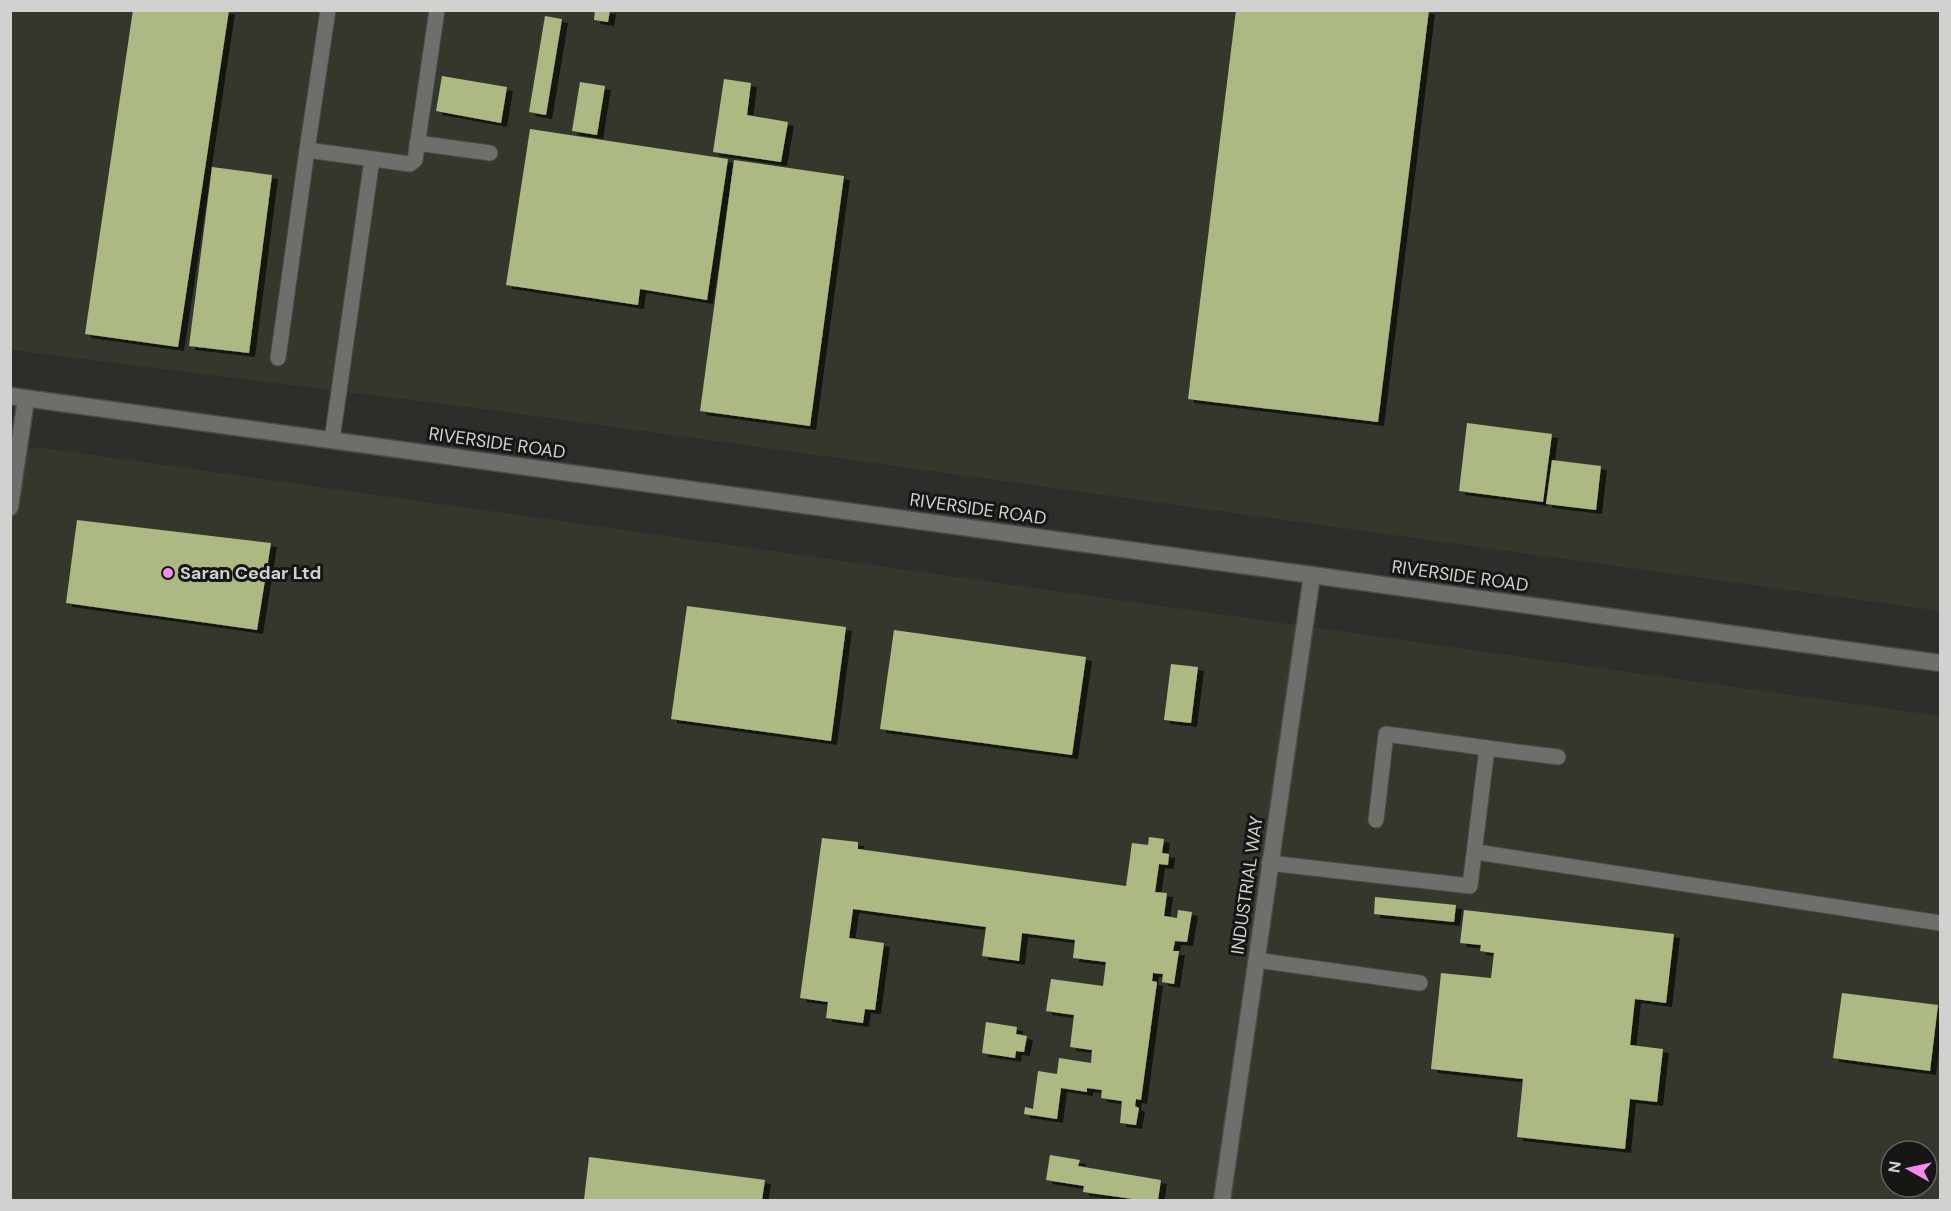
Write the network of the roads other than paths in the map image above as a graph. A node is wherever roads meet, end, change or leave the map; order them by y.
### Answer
1 (328, 10) edge
2 (437, 10) edge
3 (417, 143) junction
4 (308, 150) junction
5 (490, 153) dead end
6 (372, 159) junction
7 (278, 358) dead end
8 (18, 397) edge
9 (332, 440) junction
10 (10, 507) edge
11 (1312, 575) junction
12 (1941, 663) edge
13 (1487, 748) junction
14 (1558, 757) dead end
15 (1376, 820) dead end
16 (1476, 852) junction
17 (1269, 863) junction
18 (1941, 923) edge
19 (1256, 960) junction
20 (1420, 983) dead end
21 (1222, 1200) edge

1 - 4 lane
2 - 3 lane
3 - 5 lane
3 - 6 lane
4 - 6 lane
4 - 7 lane
6 - 9 lane
8 - 9 street, RIVERSIDE ROAD
8 - 10 street
9 - 11 street, RIVERSIDE ROAD
11 - 12 street, RIVERSIDE ROAD
11 - 17 street, INDUSTRIAL WAY
13 - 14 lane
13 - 15 lane
13 - 16 lane
16 - 17 lane
16 - 18 lane
17 - 19 street, INDUSTRIAL WAY
19 - 20 lane
19 - 21 street, INDUSTRIAL WAY

